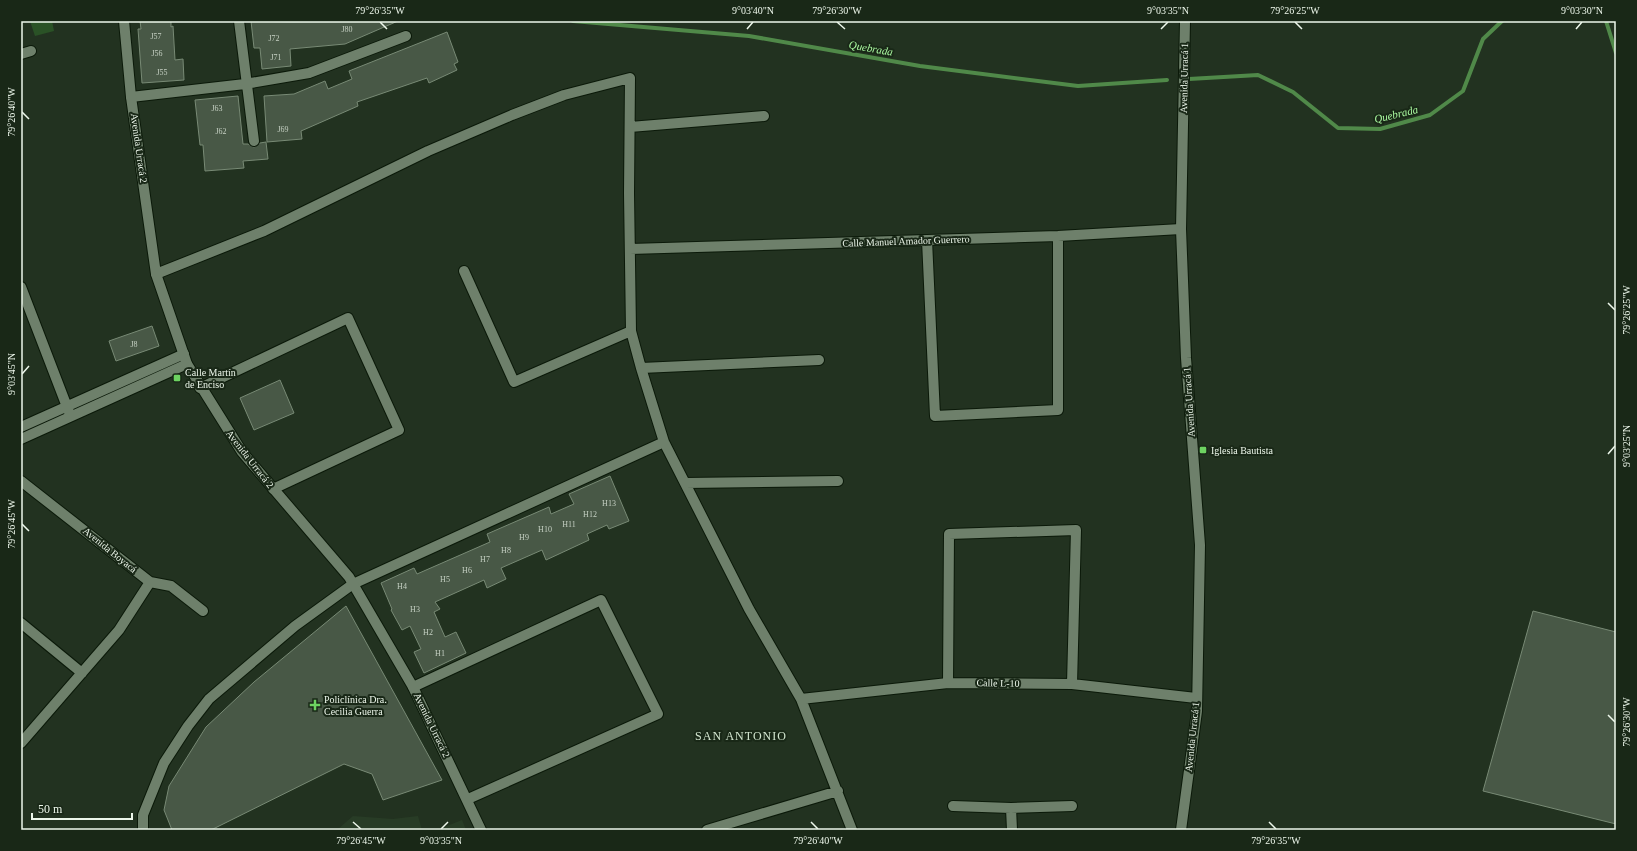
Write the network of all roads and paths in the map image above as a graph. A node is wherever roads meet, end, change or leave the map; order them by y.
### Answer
1 (124, 21) edge
2 (239, 21) edge
3 (1185, 21) edge
4 (406, 36) dead end
5 (245, 84) junction
6 (131, 97) junction
7 (764, 116) dead end
8 (630, 127) junction
9 (254, 141) dead end
10 (1181, 229) junction
11 (1058, 236) junction
12 (928, 240) junction
13 (630, 249) junction
14 (464, 271) dead end
15 (156, 274) junction
16 (21, 287) edge
17 (631, 331) junction
18 (185, 359) junction
19 (819, 360) dead end
20 (641, 368) junction
21 (200, 388) junction
22 (66, 405) junction
23 (71, 416) junction
24 (21, 427) edge
25 (21, 439) edge
26 (664, 442) junction
27 (21, 481) edge
28 (838, 481) dead end
29 (685, 483) junction
30 (273, 489) junction
31 (150, 582) junction
32 (353, 584) junction
33 (203, 611) dead end
34 (21, 623) edge
35 (82, 674) junction
36 (948, 682) junction
37 (1072, 684) junction
38 (413, 687) junction
39 (1196, 698) junction
40 (801, 699) junction
41 (21, 743) edge
42 (838, 790) junction
43 (468, 799) junction
44 (953, 806) dead end
45 (1072, 806) dead end
46 (1011, 808) junction
47 (143, 830) edge
48 (481, 830) edge
49 (707, 830) edge
50 (852, 830) edge
51 (1012, 830) edge
52 (1181, 830) edge

1 - 6 street, Avenida Urracá 2
2 - 5 street
3 - 10 street, Avenida Urracá 1
4 - 5 street
5 - 6 street
5 - 9 street
6 - 15 street, Avenida Urracá 2
7 - 8 street
8 - 13 street
8 - 15 street
10 - 11 street, Calle Manuel Amador Guerrero
10 - 39 street, Avenida Urracá 1
11 - 12 street, Calle Manuel Amador Guerrero
11 - 12 street
12 - 13 street, Calle Manuel Amador Guerrero
13 - 17 street
14 - 17 street
15 - 18 street, Avenida Urracá 2
16 - 22 street
17 - 20 street
18 - 21 street, Avenida Urracá 2
18 - 22 street
18 - 23 street
19 - 20 street
20 - 26 street
21 - 30 street, Avenida Urracá 2
21 - 30 street
22 - 23 street
22 - 24 street
23 - 25 street
26 - 29 street
26 - 32 street
27 - 31 street, Avenida Boyacá
28 - 29 street
29 - 40 street
30 - 32 street, Avenida Urracá 2
31 - 33 street, Avenida Boyacá
31 - 35 street
32 - 38 street, Avenida Urracá 2
32 - 47 street
34 - 35 street
35 - 41 street
36 - 37 street, Calle L-10
36 - 37 street
36 - 40 street, Calle L-10
37 - 39 street, Calle L-10
38 - 43 street, Avenida Urracá 2
38 - 43 street
39 - 52 street, Avenida Urracá 1
40 - 42 street
42 - 49 street
42 - 50 street
43 - 48 street, Avenida Urracá 2
44 - 46 street
45 - 46 street
46 - 51 street

